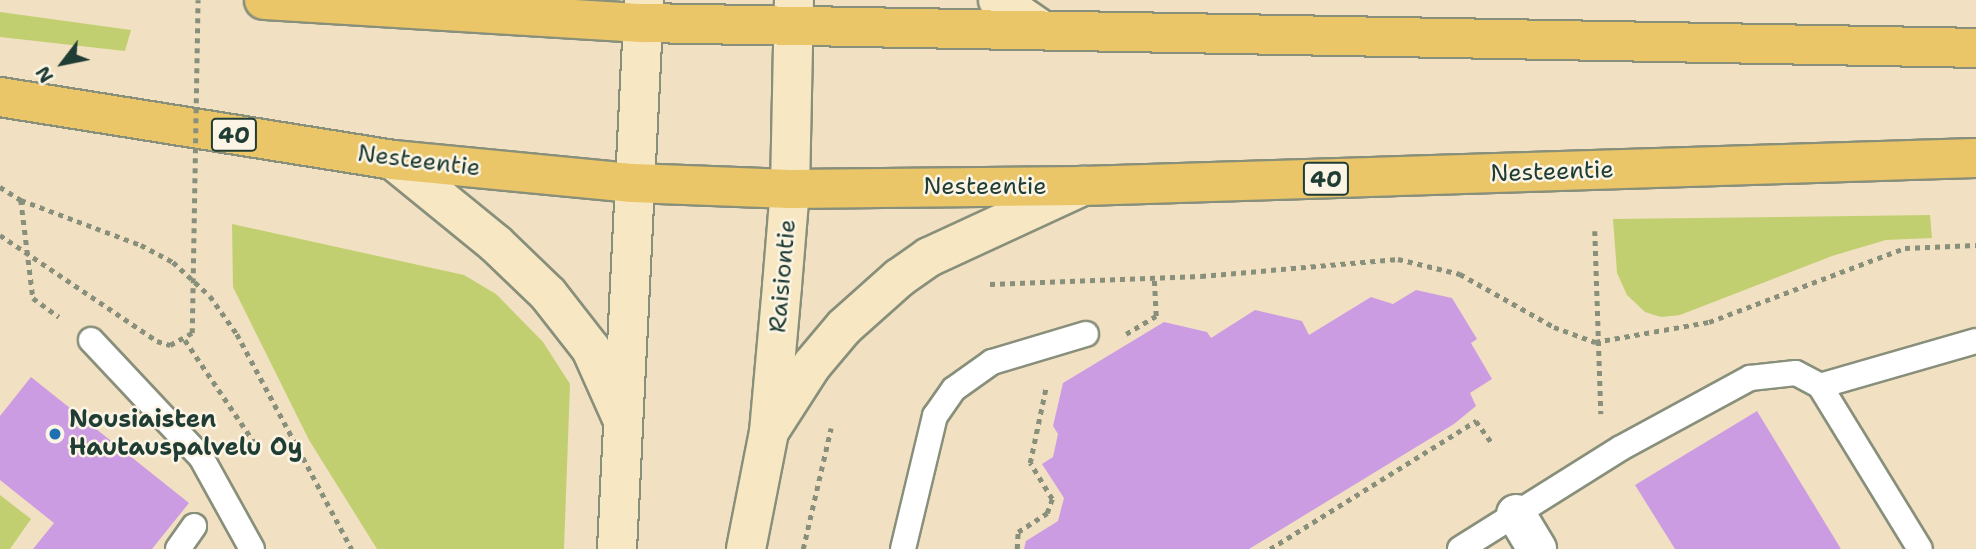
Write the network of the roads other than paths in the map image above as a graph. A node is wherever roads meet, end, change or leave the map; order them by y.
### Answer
1 (264, 0) edge
2 (998, 0) edge
3 (309, 2) edge
4 (643, 12) edge
5 (794, 13) edge
6 (1040, 29) junction
7 (1976, 48) edge
8 (0, 97) edge
9 (1976, 158) edge
10 (393, 160) junction
11 (633, 183) junction
12 (1083, 186) junction
13 (790, 189) junction
14 (1086, 334) dead end
15 (91, 340) road end
16 (1976, 341) edge
17 (1821, 386) junction
18 (624, 422) junction
19 (769, 432) junction
20 (1517, 514) junction
21 (194, 526) dead end
22 (178, 549) edge
23 (252, 549) edge
24 (617, 549) edge
25 (746, 549) edge
26 (903, 549) edge
27 (1460, 549) edge
28 (1537, 549) edge
29 (1920, 549) edge

1 - 3 main road
2 - 6 main road
3 - 4 main road
4 - 5 main road
4 - 11 main road
5 - 6 main road
5 - 13 main road, Raisiontie
6 - 7 main road
8 - 10 main road, Nesteentie / 40
9 - 12 main road, Nesteentie / 40
10 - 11 main road, Nesteentie / 40
10 - 18 main road
11 - 13 main road, Nesteentie / 40
11 - 18 main road
12 - 13 main road, Nesteentie / 40
12 - 19 main road
13 - 19 main road, Raisiontie
14 - 26 lane
15 - 23 lane
16 - 17 lane
17 - 20 lane
17 - 29 lane
18 - 24 main road
19 - 25 main road, Raisiontie
20 - 27 lane
20 - 28 street
21 - 22 lane

